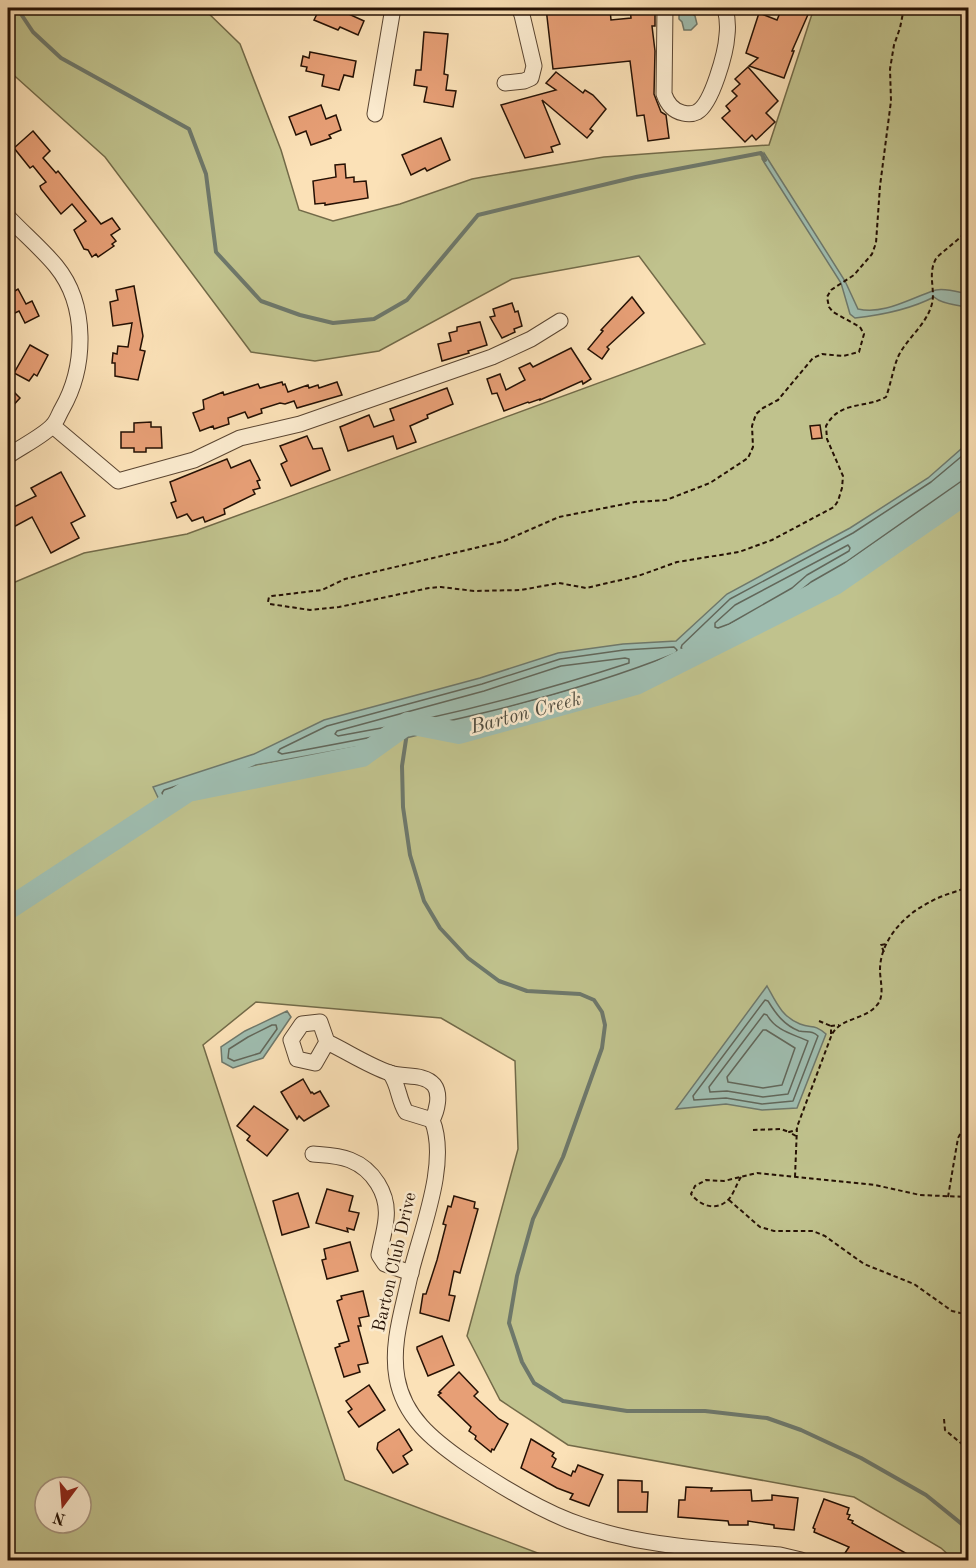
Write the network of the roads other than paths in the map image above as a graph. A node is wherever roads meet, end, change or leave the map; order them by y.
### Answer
1 (393, 8) edge
2 (519, 8) edge
3 (665, 8) edge
4 (726, 8) edge
5 (505, 83) dead end
6 (375, 114) dead end
7 (8, 217) edge
8 (560, 321) dead end
9 (53, 426) junction
10 (8, 456) edge
11 (327, 1042) dead end
12 (390, 1073) junction
13 (432, 1120) junction
14 (313, 1154) dead end
15 (411, 1273) junction
16 (801, 1560) edge

1 - 6 street
2 - 5 street
3 - 4 street
7 - 9 street
8 - 9 street
9 - 10 street
11 - 12 street, Barton Club Drive
12 - 13 street
12 - 13 street, Barton Club Drive
13 - 15 street, Barton Club Drive
14 - 15 street
15 - 16 street, Barton Club Drive

